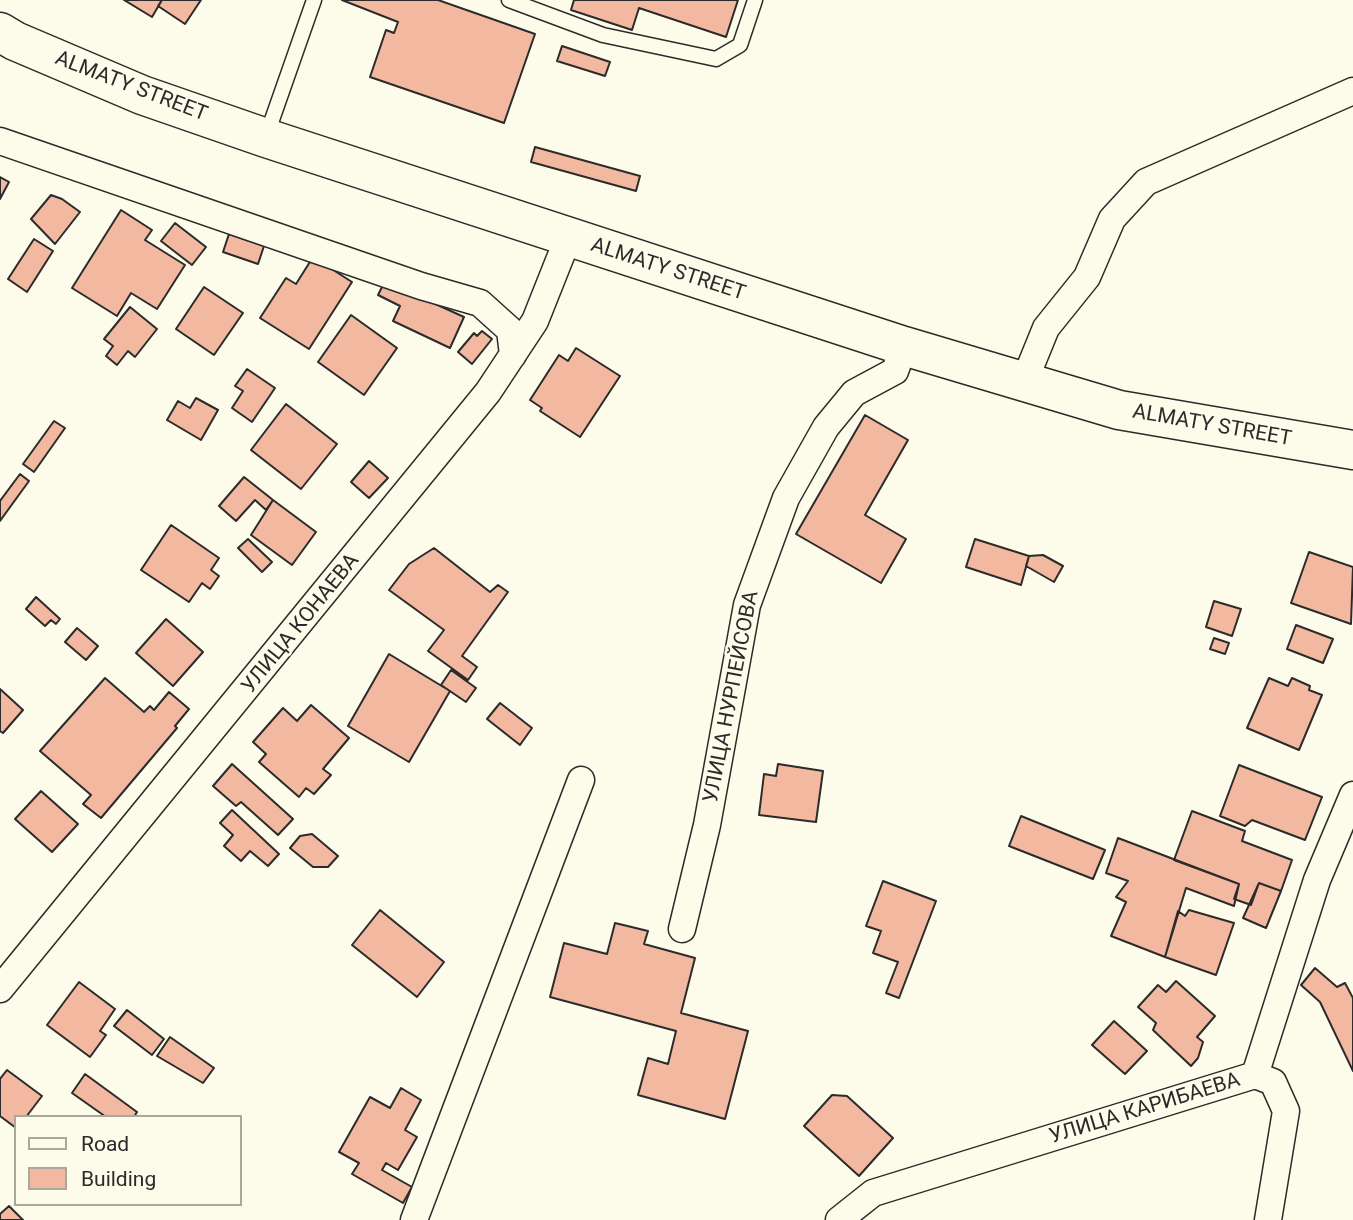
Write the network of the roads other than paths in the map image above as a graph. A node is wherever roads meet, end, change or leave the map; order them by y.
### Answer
1 (314, 0) edge
2 (509, 0) edge
3 (755, 0) edge
4 (0, 32) edge
5 (1353, 91) edge
6 (266, 138) junction
7 (0, 141) edge
8 (568, 238) junction
9 (904, 346) junction
10 (513, 355) junction
11 (1024, 382) junction
12 (1353, 450) edge
13 (580, 780) dead end
14 (1353, 795) edge
15 (682, 929) dead end
16 (0, 989) edge
17 (1255, 1075) junction
18 (414, 1220) edge
19 (839, 1220) edge
20 (1268, 1220) edge

1 - 6 lane
2 - 3 lane
4 - 6 main road, ALMATY STREET
5 - 11 street
6 - 8 main road, ALMATY STREET
7 - 10 street
8 - 9 main road, ALMATY STREET
8 - 10 street, УЛИЦА КОНАЕВА
9 - 11 main road, ALMATY STREET
9 - 15 street, УЛИЦА НУРПЕЙСОВА
10 - 16 street, УЛИЦА КОНАЕВА
11 - 12 main road, ALMATY STREET
13 - 18 street
14 - 17 street, УЛИЦА КАРИБАЕВА
17 - 19 street, УЛИЦА КАРИБАЕВА
17 - 20 street

